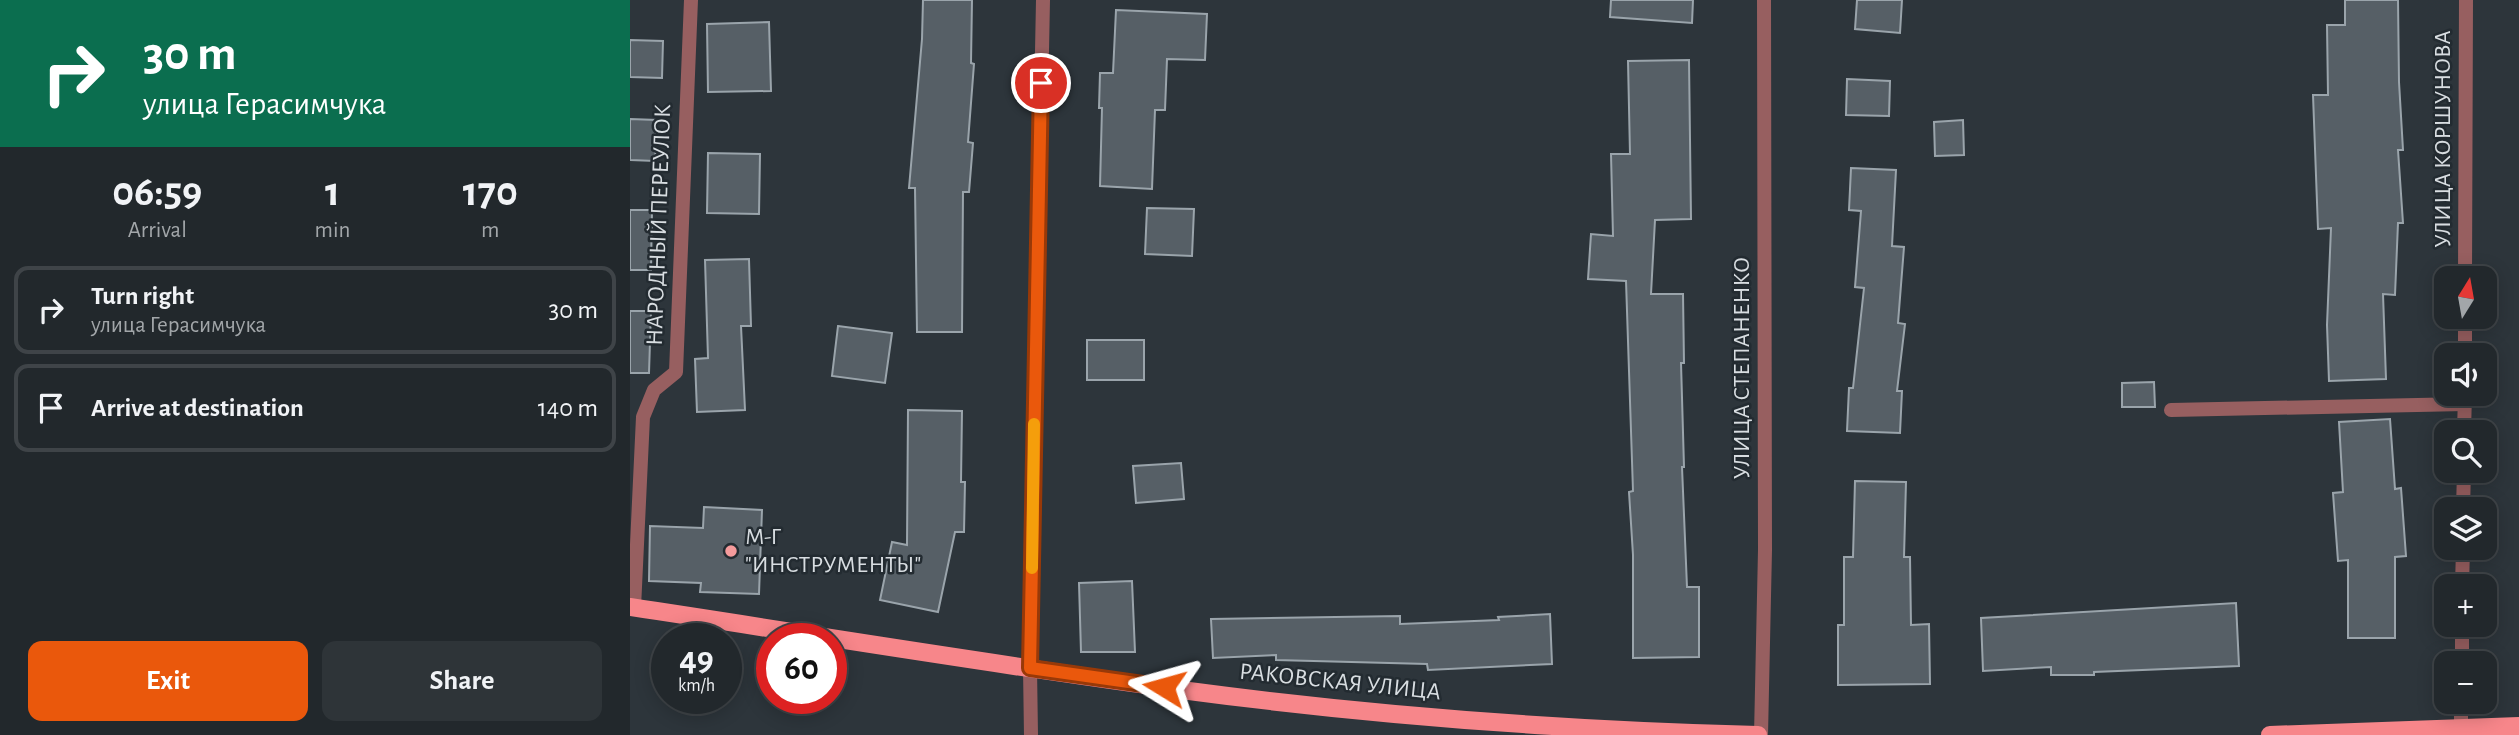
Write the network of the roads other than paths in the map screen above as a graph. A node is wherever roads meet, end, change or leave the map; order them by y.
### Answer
1 (691, 0) edge
2 (1043, 0) edge
3 (1764, 0) edge
4 (2466, 0) edge
5 (2465, 266) edge
6 (2434, 400) edge
7 (2171, 410) dead end
8 (632, 607) edge
9 (1030, 668) junction
10 (2519, 726) edge
11 (2461, 731) edge
12 (1031, 735) edge
13 (1760, 735) edge
14 (2270, 735) edge

1 - 8 street, НАРОДНЫЙ ПЕРЕУЛОК
2 - 9 street
3 - 13 street, УЛИЦА СТЕПАНЕНКО
4 - 5 street, УЛИЦА КОРШУНОВА
6 - 7 street
8 - 9 main road, РАКОВСКАЯ УЛИЦА
9 - 12 street
9 - 13 main road, РАКОВСКАЯ УЛИЦА
10 - 11 main road
11 - 14 main road

